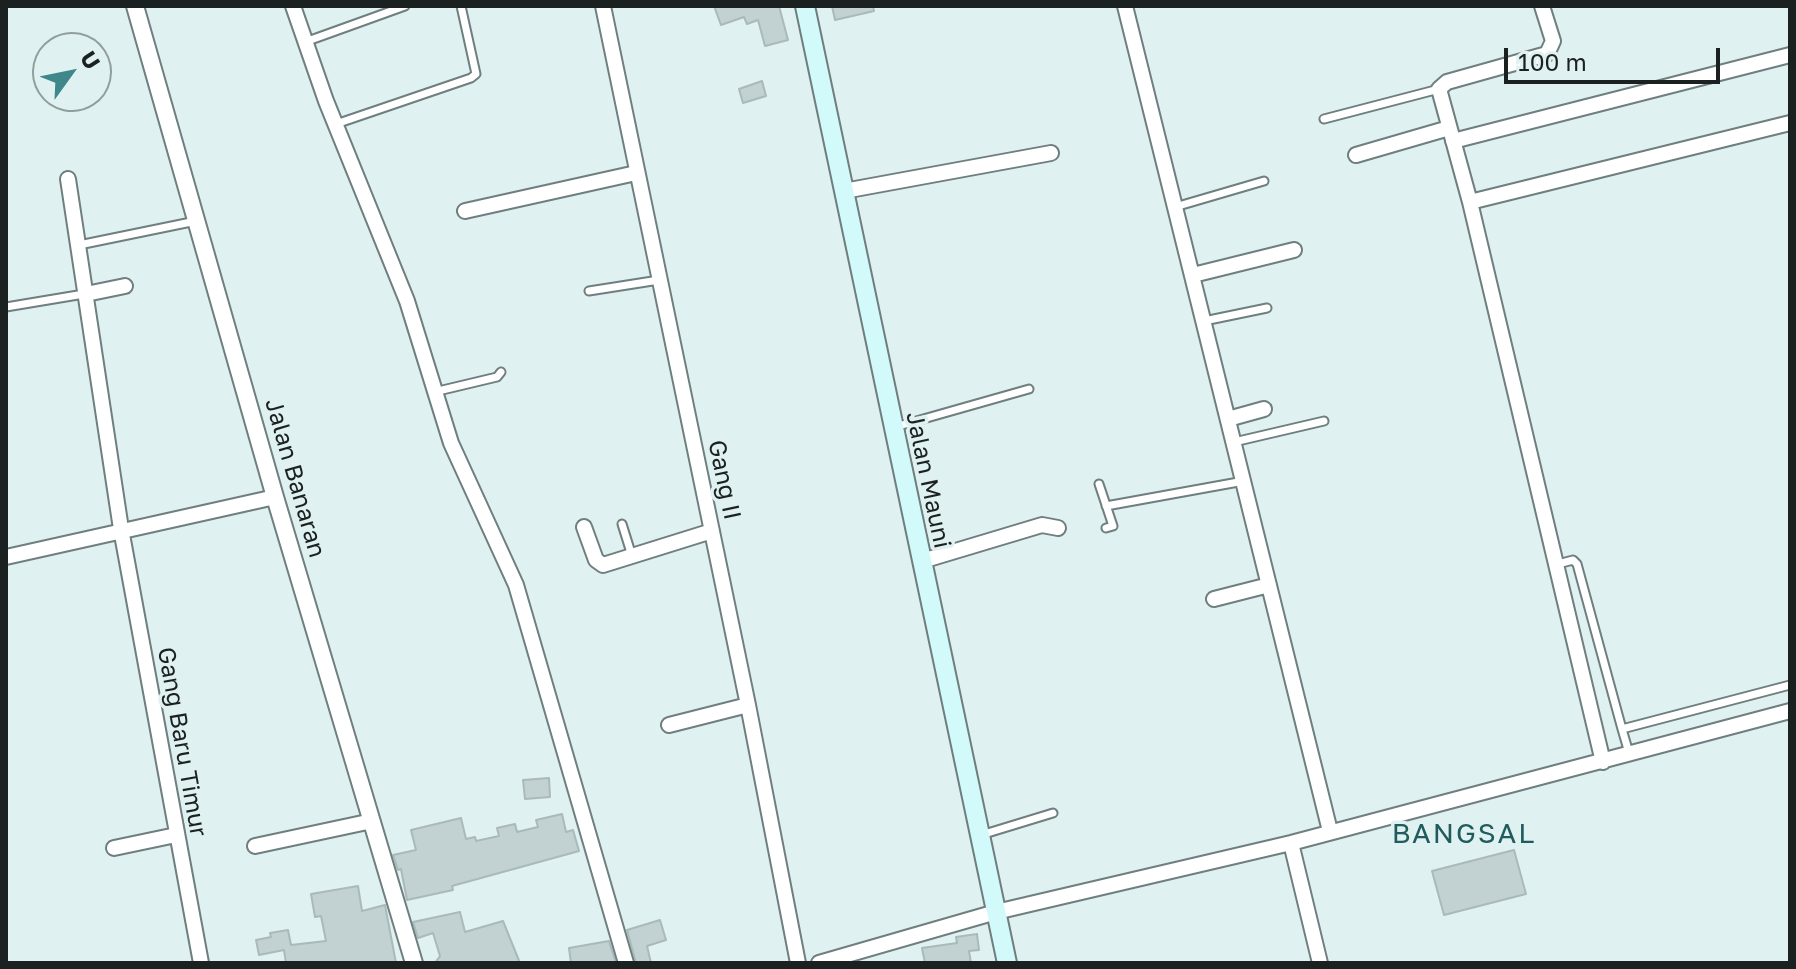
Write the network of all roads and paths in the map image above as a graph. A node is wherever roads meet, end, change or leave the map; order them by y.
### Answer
1 (135, 6) edge
2 (293, 6) edge
3 (405, 6) edge
4 (461, 6) edge
5 (603, 6) edge
6 (805, 6) edge
7 (1125, 6) edge
8 (1542, 6) edge
9 (305, 42) junction
10 (1790, 55) edge
11 (1439, 89) junction
12 (1324, 119) dead end
13 (1790, 123) edge
14 (336, 124) junction
15 (1451, 134) junction
16 (1051, 153) dead end
17 (1356, 155) dead end
18 (636, 173) junction
19 (68, 179) dead end
20 (1264, 181) dead end
21 (844, 191) junction
22 (1470, 202) junction
23 (1175, 207) junction
24 (465, 211) dead end
25 (196, 221) junction
26 (79, 245) junction
27 (1294, 250) dead end
28 (1193, 275) junction
29 (659, 280) junction
30 (125, 286) dead end
31 (589, 291) dead end
32 (86, 294) junction
33 (6, 307) edge
34 (1267, 308) dead end
35 (1204, 321) junction
36 (501, 372) dead end
37 (1029, 389) dead end
38 (434, 392) junction
39 (1264, 409) dead end
40 (1228, 419) junction
41 (1324, 421) dead end
42 (893, 428) junction
43 (1234, 442) junction
44 (1244, 481) junction
45 (1099, 484) dead end
46 (275, 497) junction
47 (1106, 506) junction
48 (622, 524) dead end
49 (584, 527) dead end
50 (1058, 528) dead end
51 (1106, 528) dead end
52 (121, 529) junction
53 (712, 531) junction
54 (632, 556) junction
55 (6, 557) edge
56 (922, 561) junction
57 (1558, 564) junction
58 (1269, 585) junction
59 (1214, 599) dead end
60 (1790, 685) edge
61 (748, 705) junction
62 (1790, 711) edge
63 (669, 725) dead end
64 (1622, 729) junction
65 (1629, 755) junction
66 (1603, 762) junction
67 (1053, 813) dead end
68 (372, 821) junction
69 (1330, 831) junction
70 (176, 835) junction
71 (979, 836) junction
72 (1291, 843) junction
73 (255, 846) dead end
74 (114, 848) dead end
75 (996, 912) junction
76 (201, 963) edge
77 (414, 963) edge
78 (626, 963) edge
79 (798, 963) edge
80 (819, 963) edge
81 (1007, 963) edge
82 (1320, 963) edge

1 - 25 street, Jalan Banaran
2 - 9 street
3 - 9 lane
4 - 14 lane
5 - 18 street, Gang II
6 - 21 main road, Jalan Mauni
7 - 23 street
8 - 11 street
9 - 14 street
10 - 15 street
11 - 12 lane
11 - 15 street
13 - 22 street
14 - 38 street
15 - 17 street
15 - 22 street
16 - 21 street
18 - 24 street
18 - 29 street, Gang II
19 - 26 street, Gang Baru Timur
20 - 23 lane
21 - 42 main road, Jalan Mauni
22 - 57 street
23 - 28 street
25 - 26 lane
25 - 46 street, Jalan Banaran
26 - 32 street, Gang Baru Timur
27 - 28 street
28 - 35 street
29 - 31 lane
29 - 53 street, Gang II
30 - 32 street
32 - 33 lane
32 - 52 street, Gang Baru Timur
34 - 35 lane
35 - 40 street
36 - 38 lane
37 - 42 lane
38 - 78 street
39 - 40 street
40 - 43 street
41 - 43 lane
42 - 56 main road, Jalan Mauni
43 - 44 street
44 - 47 lane
44 - 58 street
45 - 47 lane
46 - 52 street
46 - 68 street, Jalan Banaran
47 - 51 lane
48 - 54 lane
49 - 54 street
50 - 56 street
52 - 55 street
52 - 70 street, Gang Baru Timur
53 - 54 street
53 - 61 street, Gang II
56 - 71 main road, Jalan Mauni
57 - 64 lane
57 - 66 street
58 - 59 street
58 - 69 street
60 - 64 lane
61 - 63 street
61 - 79 street, Gang II
62 - 65 street
64 - 65 lane
65 - 66 street
66 - 69 street
67 - 71 lane
68 - 73 street
68 - 77 street, Jalan Banaran
69 - 72 street
70 - 74 street
70 - 76 street, Gang Baru Timur
71 - 75 main road, Jalan Mauni
72 - 75 street
72 - 82 street
75 - 80 street
75 - 81 main road, Jalan Mauni

